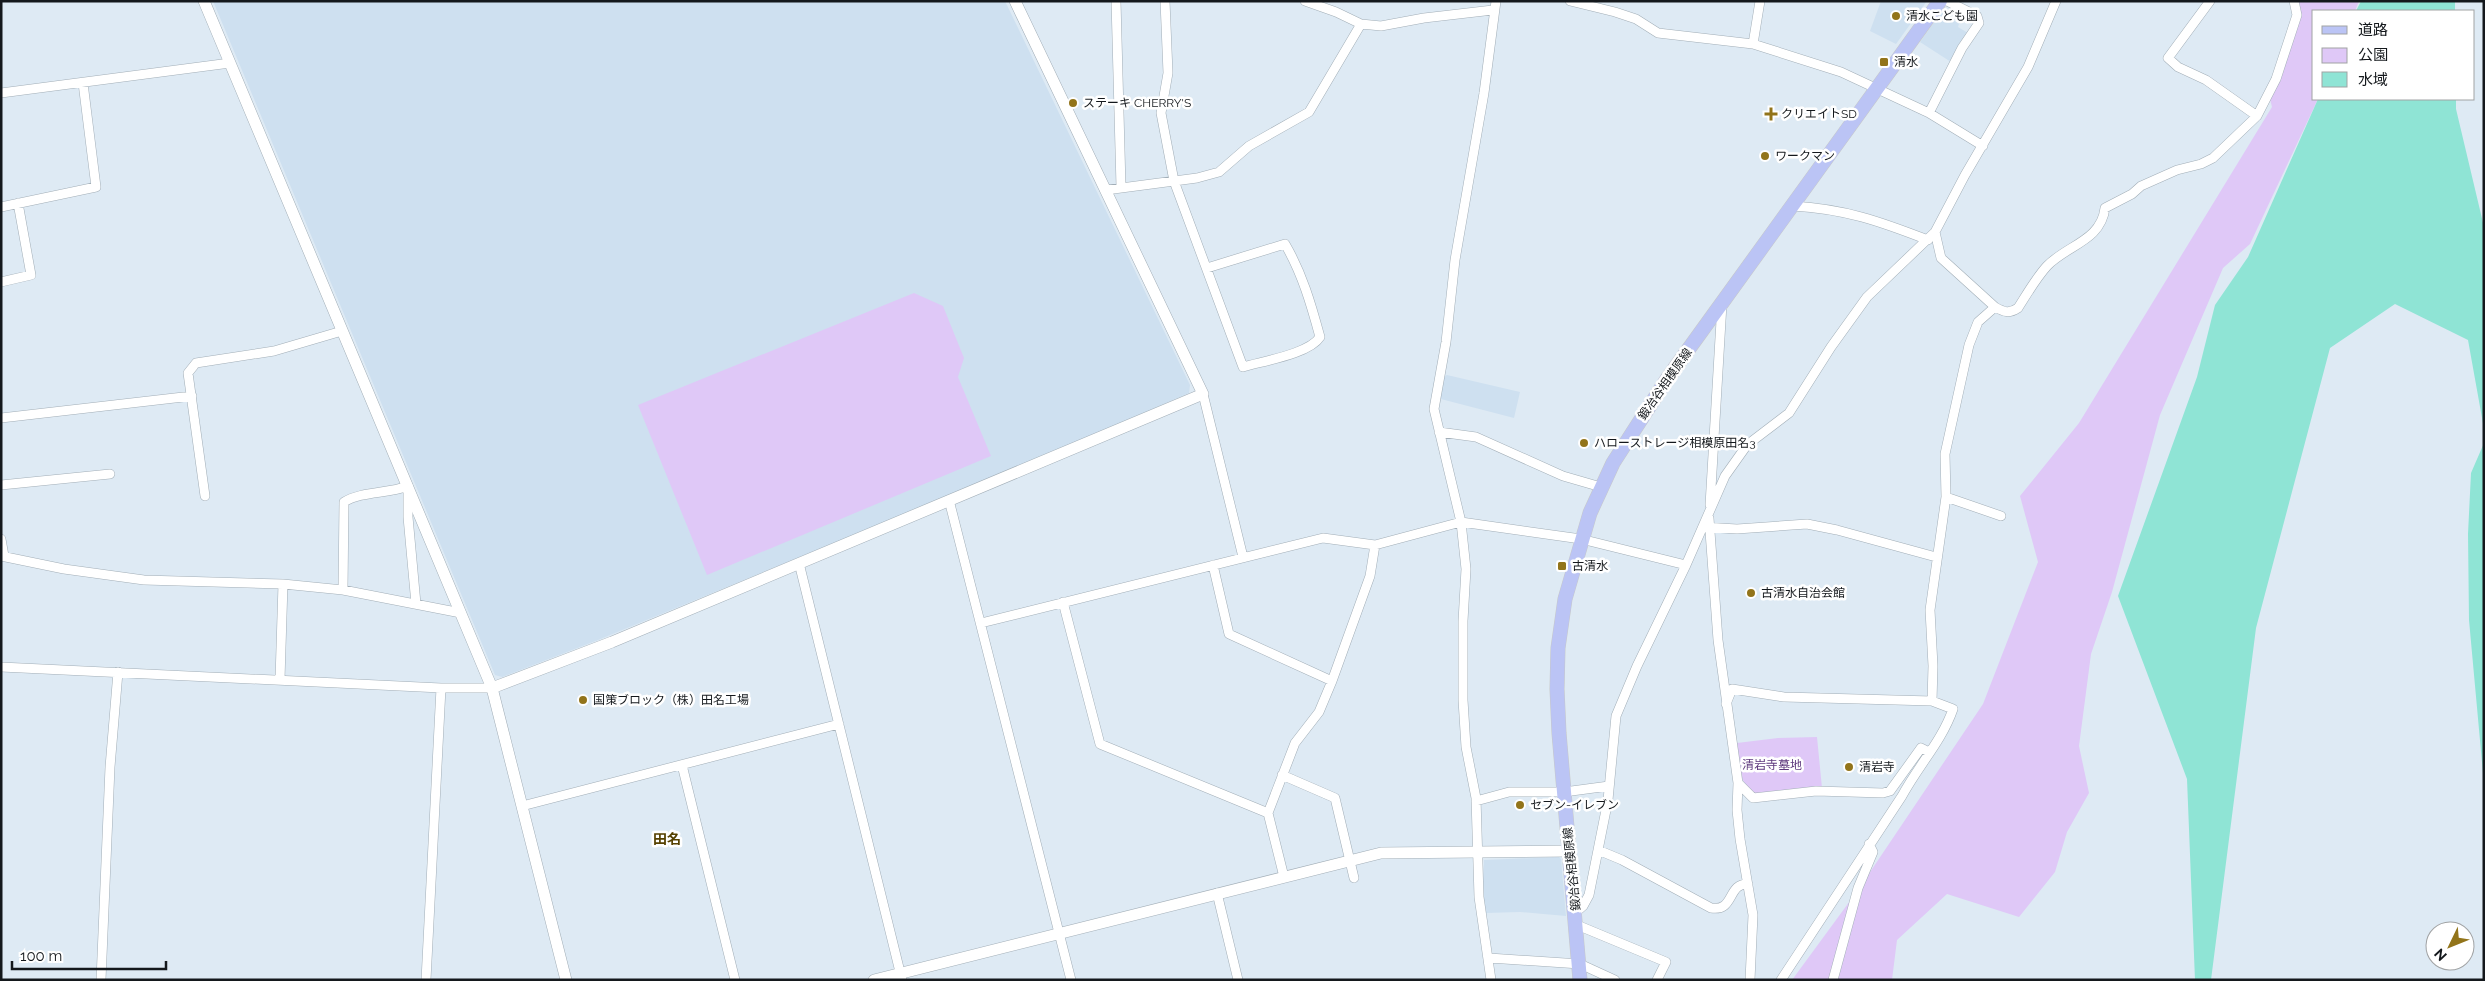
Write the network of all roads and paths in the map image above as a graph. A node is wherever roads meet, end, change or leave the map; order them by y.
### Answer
1 (204, 1) edge
2 (1015, 1) edge
3 (1116, 1) edge
4 (1165, 1) edge
5 (1306, 1) edge
6 (1570, 1) edge
7 (1760, 1) edge
8 (1940, 1) edge
9 (1947, 1) edge
10 (2056, 1) edge
11 (2210, 1) edge
12 (2294, 1) edge
13 (1495, 6) edge
14 (1362, 24) junction
15 (1753, 44) junction
16 (230, 63) junction
17 (83, 83) junction
18 (1876, 89) junction
19 (1, 93) edge
20 (1929, 113) junction
21 (2257, 116) junction
22 (1983, 146) junction
23 (1174, 181) junction
24 (1121, 187) junction
25 (1106, 190) junction
26 (18, 203) junction
27 (1793, 206) junction
28 (1, 207) edge
29 (1935, 232) junction
30 (1928, 240) junction
31 (1207, 268) junction
32 (1, 282) edge
33 (1722, 302) junction
34 (1995, 307) junction
35 (342, 331) junction
36 (1204, 394) junction
37 (192, 396) junction
38 (1, 418) edge
39 (1439, 432) junction
40 (110, 474) dead end
41 (1, 486) edge
42 (408, 486) junction
43 (1600, 487) junction
44 (205, 496) dead end
45 (1946, 498) junction
46 (949, 500) junction
47 (1710, 509) junction
48 (2001, 516) dead end
49 (1461, 522) junction
50 (1706, 527) junction
51 (1, 539) edge
52 (1581, 540) junction
53 (1375, 545) junction
54 (2, 556) edge
55 (1243, 557) junction
56 (1936, 557) junction
57 (798, 564) junction
58 (1213, 565) junction
59 (1686, 565) junction
60 (283, 584) junction
61 (343, 590) junction
62 (1063, 602) junction
63 (416, 604) junction
64 (461, 613) junction
65 (981, 623) junction
66 (1, 667) edge
67 (118, 672) junction
68 (280, 679) junction
69 (1332, 681) junction
70 (441, 688) junction
71 (492, 688) junction
72 (1932, 701) junction
73 (1726, 704) junction
74 (839, 724) junction
75 (1929, 752) junction
76 (682, 765) junction
77 (1282, 775) junction
78 (1738, 783) junction
79 (1609, 786) junction
80 (1564, 792) junction
81 (1476, 801) junction
82 (522, 806) junction
83 (1268, 812) junction
84 (1869, 844) junction
85 (1598, 850) junction
86 (1478, 852) junction
87 (1570, 852) junction
88 (1350, 860) junction
89 (1284, 876) junction
90 (1354, 878) dead end
91 (1748, 884) junction
92 (1217, 893) junction
93 (1576, 918) junction
94 (1059, 933) junction
95 (1489, 958) junction
96 (1580, 964) junction
97 (901, 977) edge
98 (101, 980) edge
99 (426, 980) edge
100 (566, 980) edge
101 (735, 980) edge
102 (874, 980) edge
103 (1070, 980) edge
104 (1238, 980) edge
105 (1491, 980) edge
106 (1580, 980) edge
107 (1615, 980) edge
108 (1657, 980) edge
109 (1750, 980) edge
110 (1781, 980) edge
111 (1833, 980) edge

1 - 16 street
2 - 25 street
3 - 24 street
4 - 23 street
5 - 14 street
6 - 15 street
7 - 15 street
8 - 18 main road, 鍛冶谷相模原線
9 - 20 street
10 - 22 street
11 - 21 street
12 - 21 street
13 - 14 street
13 - 39 street
14 - 23 street
15 - 18 street
16 - 17 street
16 - 35 street
17 - 19 street
17 - 26 street
18 - 20 street
18 - 27 main road, 鍛冶谷相模原線
20 - 22 street
21 - 34 street
22 - 29 street
23 - 24 street
23 - 31 street
24 - 25 street
25 - 36 street
26 - 28 street
26 - 32 street
27 - 30 street
27 - 33 main road, 鍛冶谷相模原線
29 - 30 street
29 - 34 street
30 - 47 street
31 - 31 street
33 - 43 main road, 鍛冶谷相模原線
33 - 47 street
34 - 45 street
35 - 37 street
35 - 42 street
36 - 46 street
36 - 55 street
37 - 38 street
37 - 44 street
39 - 43 street
39 - 49 street
40 - 41 street
42 - 61 street
42 - 63 street
42 - 64 street
43 - 52 main road, 鍛冶谷相模原線
45 - 48 street
45 - 56 street
46 - 57 street
46 - 65 street
47 - 50 street
49 - 52 street
49 - 53 street
49 - 81 street
50 - 56 street
50 - 59 street
50 - 73 street
51 - 54 street
52 - 59 street
52 - 80 main road, 鍛冶谷相模原線
53 - 55 street
53 - 69 street
54 - 60 street
55 - 58 street
56 - 72 street
57 - 71 street
57 - 74 street
58 - 62 street
58 - 69 street
59 - 79 street
60 - 61 street
60 - 68 street
61 - 63 street
62 - 65 street
62 - 83 street
63 - 64 street
64 - 71 street
65 - 94 street
66 - 67 street
67 - 68 street
67 - 98 street
68 - 70 street
69 - 77 street
70 - 71 street
70 - 99 street
71 - 82 street
72 - 73 street
72 - 75 street
73 - 78 street
74 - 76 street
74 - 97 street
75 - 78 street
75 - 84 street
76 - 82 street
76 - 101 street
77 - 83 street
77 - 88 street
78 - 91 street
79 - 80 street
79 - 85 street
80 - 81 street
80 - 87 main road, 鍛冶谷相模原線
81 - 86 street
82 - 100 street
83 - 89 street
84 - 110 street
84 - 111 street
85 - 91 street
85 - 93 street
86 - 87 street
86 - 88 street
86 - 95 street
87 - 93 main road, 鍛冶谷相模原線
88 - 89 street
88 - 90 street
89 - 92 street
91 - 109 street
92 - 94 street
92 - 104 street
93 - 96 main road, 鍛冶谷相模原線
93 - 108 street
94 - 97 street
94 - 103 street
95 - 96 street
95 - 105 street
96 - 106 main road, 鍛冶谷相模原線
96 - 107 street
97 - 102 street

